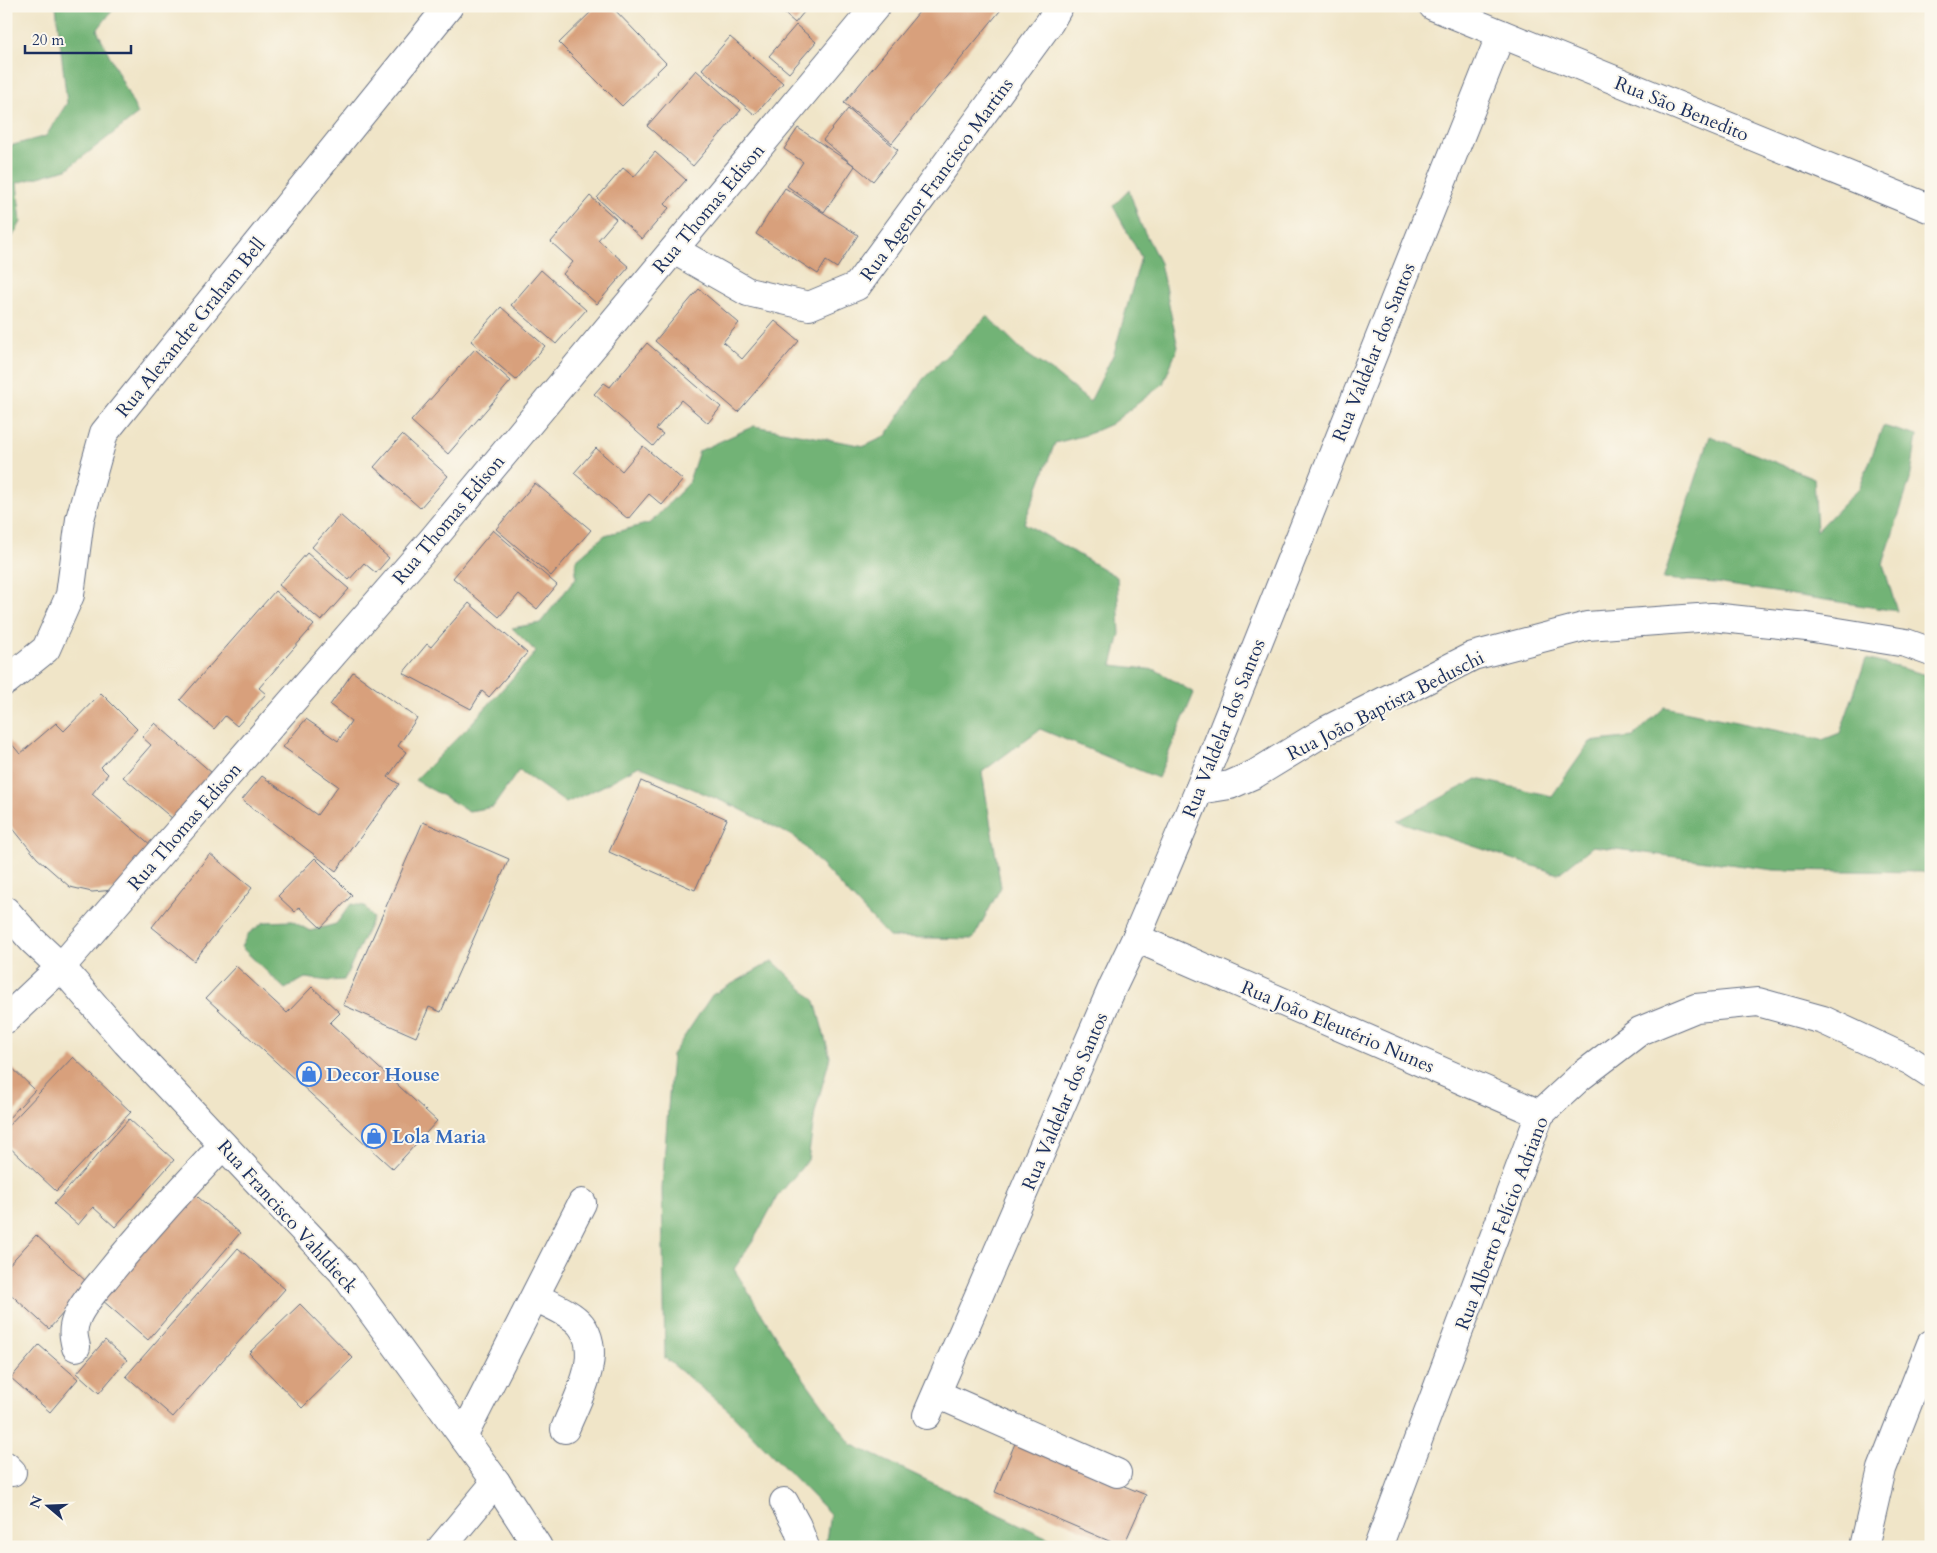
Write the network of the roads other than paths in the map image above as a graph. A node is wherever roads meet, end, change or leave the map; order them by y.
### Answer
1 (449, 6) edge
2 (876, 6) edge
3 (1059, 6) edge
4 (1433, 6) edge
5 (1500, 34) junction
6 (1931, 209) edge
7 (674, 250) junction
8 (1931, 652) edge
9 (6, 681) edge
10 (1198, 790) junction
11 (6, 911) edge
12 (1136, 938) junction
13 (62, 967) junction
14 (6, 1019) edge
15 (1931, 1074) edge
16 (1540, 1114) junction
17 (224, 1145) junction
18 (582, 1202) dead end
19 (535, 1297) junction
20 (1931, 1344) edge
21 (76, 1347) dead end
22 (565, 1429) dead end
23 (463, 1437) junction
24 (1118, 1473) dead end
25 (496, 1482) junction
26 (784, 1502) dead end
27 (442, 1547) edge
28 (538, 1547) edge
29 (805, 1547) edge
30 (1378, 1547) edge
31 (1864, 1547) edge

1 - 9 street, Rua Alexandre Graham Bell
2 - 7 street, Rua Thomas Edison
3 - 7 street, Rua Agenor Francisco Martins
4 - 5 street, Rua São Benedito
5 - 6 street, Rua São Benedito
5 - 10 street, Rua Valdelar dos Santos
7 - 13 street, Rua Thomas Edison
8 - 10 street, Rua João Baptista Beduschi
10 - 12 street, Rua Valdelar dos Santos
11 - 13 street, Rua Francisco Vahldieck
12 - 16 street, Rua João Eleutério Nunes
12 - 24 street, Rua Valdelar dos Santos
13 - 14 street, Rua Thomas Edison
13 - 17 street, Rua Francisco Vahldieck
15 - 16 street, Rua Alberto Felício Adriano
16 - 30 street, Rua Alberto Felício Adriano
17 - 21 street
17 - 23 street, Rua Francisco Vahldieck
18 - 19 street
19 - 22 street
19 - 23 street
20 - 31 street
23 - 25 street, Rua Francisco Vahldieck
25 - 27 street
25 - 28 street, Rua Francisco Vahldieck
26 - 29 street

